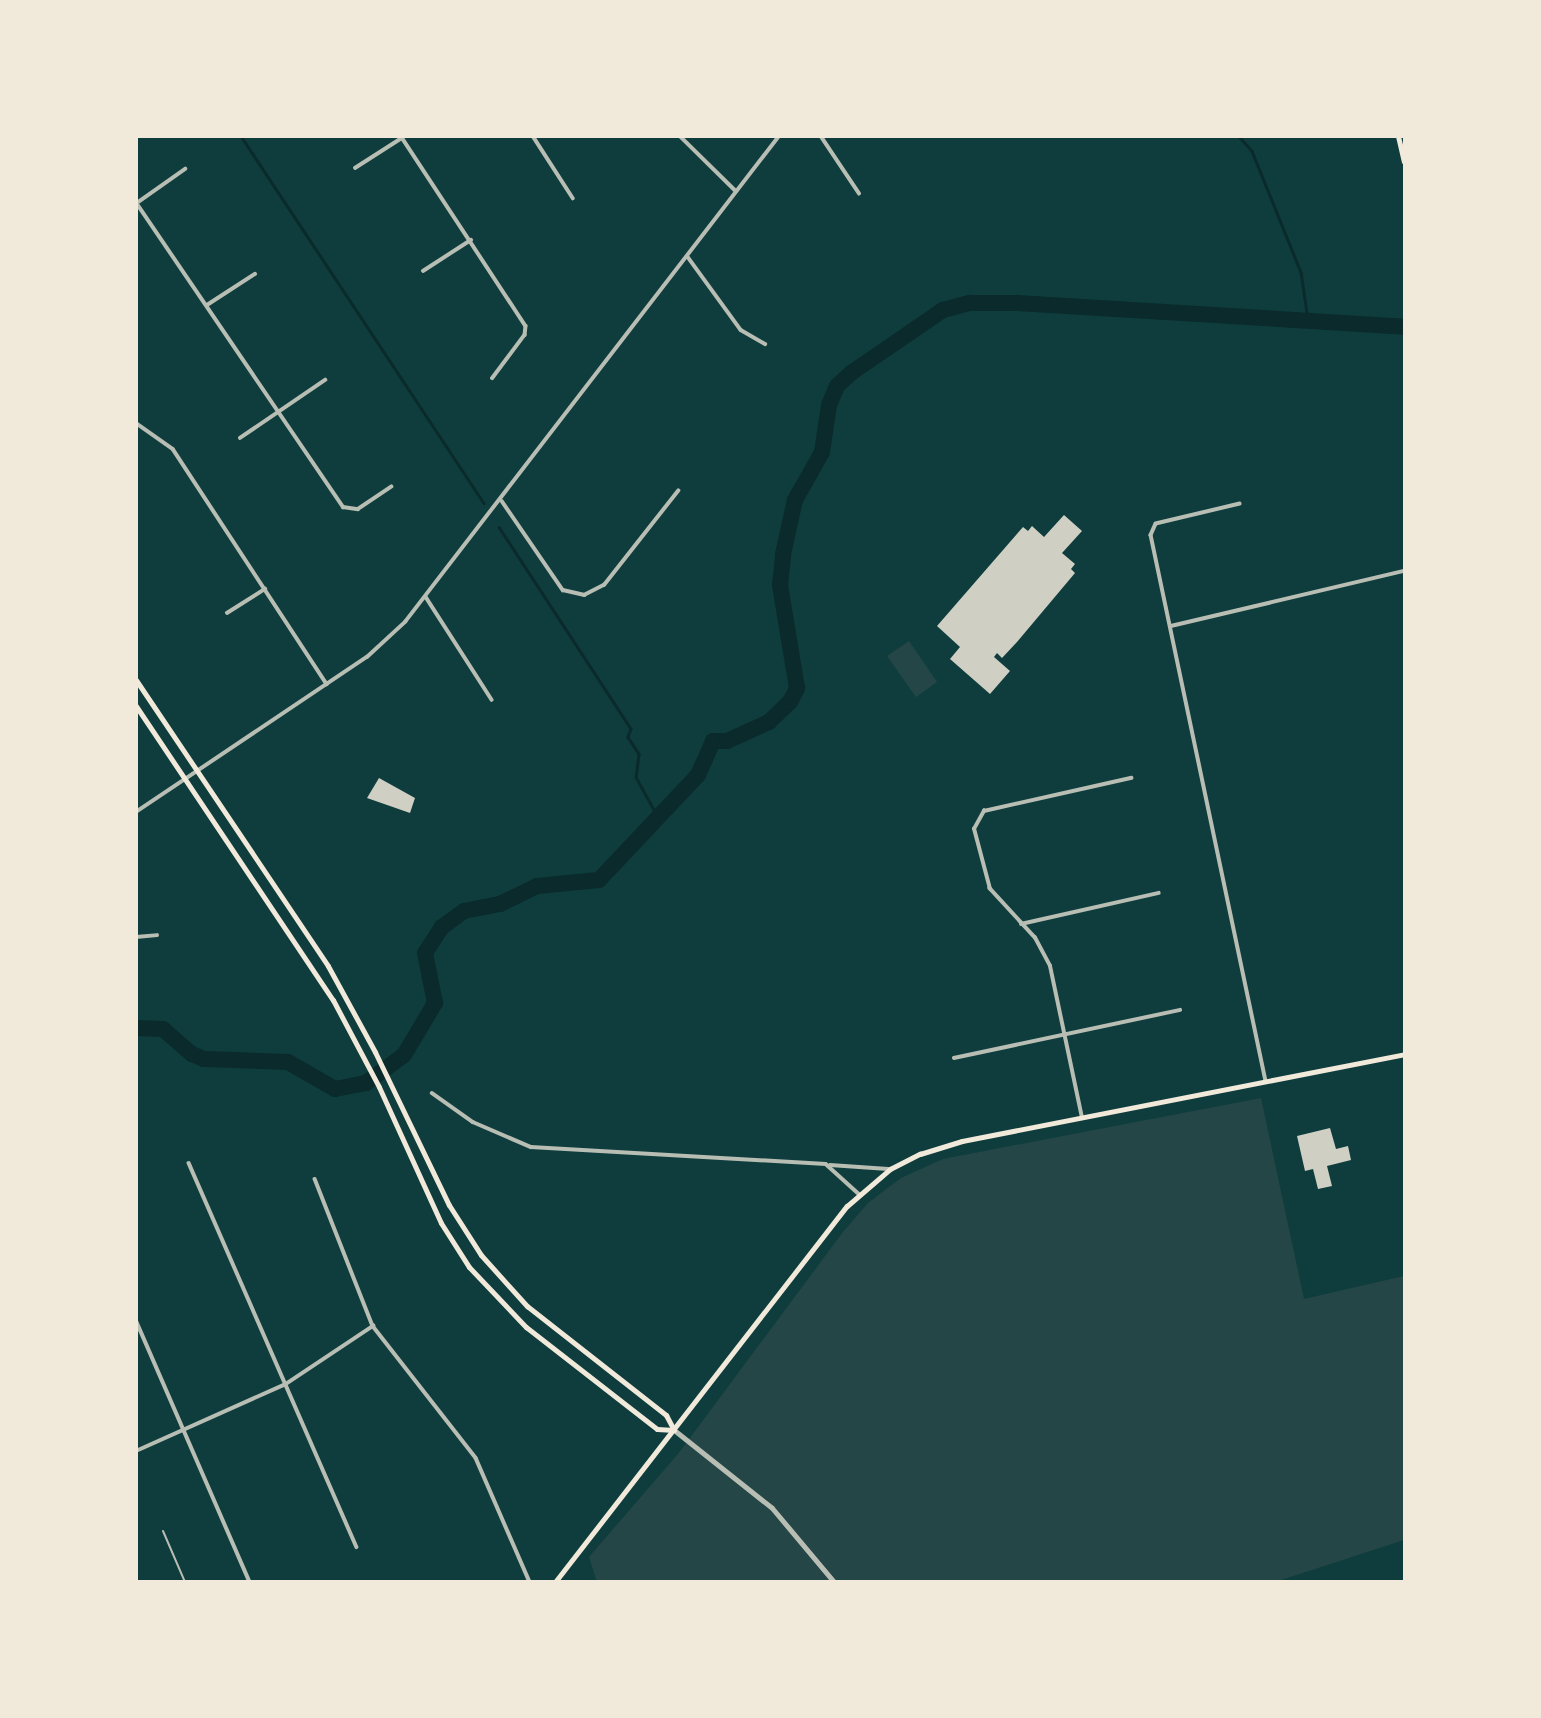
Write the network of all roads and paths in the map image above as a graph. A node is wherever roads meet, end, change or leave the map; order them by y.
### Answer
1 (533, 136) edge
2 (680, 136) edge
3 (779, 136) edge
4 (821, 136) edge
5 (1398, 136) edge
6 (402, 137) edge
7 (1405, 162) edge
8 (355, 168) dead end
9 (185, 169) dead end
10 (735, 190) junction
11 (859, 193) dead end
12 (573, 198) dead end
13 (137, 203) edge
14 (471, 240) junction
15 (688, 257) junction
16 (423, 271) dead end
17 (255, 274) dead end
18 (206, 306) junction
19 (765, 344) dead end
20 (493, 378) dead end
21 (325, 380) dead end
22 (278, 412) junction
23 (136, 424) edge
24 (240, 438) dead end
25 (391, 487) dead end
26 (678, 491) dead end
27 (502, 501) junction
28 (1240, 504) dead end
29 (1405, 570) edge
30 (265, 589) junction
31 (426, 597) junction
32 (227, 613) dead end
33 (1171, 626) junction
34 (136, 680) edge
35 (327, 684) junction
36 (492, 700) dead end
37 (136, 706) edge
38 (200, 772) junction
39 (1131, 779) dead end
40 (187, 780) junction
41 (136, 812) edge
42 (1159, 893) dead end
43 (1021, 924) junction
44 (157, 935) dead end
45 (136, 937) edge
46 (1180, 1010) dead end
47 (1065, 1035) junction
48 (1405, 1054) edge
49 (954, 1058) dead end
50 (1266, 1083) junction
51 (432, 1093) dead end
52 (1082, 1118) junction
53 (189, 1163) dead end
54 (826, 1164) junction
55 (891, 1169) junction
56 (315, 1179) dead end
57 (859, 1194) junction
58 (136, 1320) edge
59 (373, 1326) junction
60 (286, 1384) junction
61 (184, 1430) junction
62 (674, 1430) junction
63 (136, 1451) edge
64 (163, 1531) dead end
65 (357, 1547) dead end
66 (185, 1581) edge
67 (250, 1581) edge
68 (530, 1581) edge
69 (555, 1581) edge
70 (834, 1581) edge

1 - 12 street
2 - 10 street
3 - 10 street
4 - 11 street
5 - 7 main road
6 - 8 street
6 - 14 street
9 - 13 street
10 - 15 street
13 - 18 street
14 - 16 street
14 - 20 street
15 - 19 street
15 - 27 street
17 - 18 street
18 - 22 street
21 - 22 street
22 - 24 street
22 - 25 street
23 - 30 street
26 - 27 street
27 - 31 street
28 - 33 street
29 - 33 street
30 - 32 street
30 - 35 street
31 - 35 street
31 - 36 street
33 - 50 street
34 - 38 main road
35 - 38 street
37 - 40 main road
38 - 40 street
38 - 62 main road
39 - 43 street
40 - 41 street
40 - 62 main road
42 - 43 street
43 - 47 street
44 - 45 street
46 - 47 street
47 - 49 street
47 - 52 street
48 - 50 main road
50 - 52 main road
51 - 54 street
52 - 55 main road
53 - 60 street
54 - 55 street
54 - 57 street
55 - 57 main road
56 - 59 street
57 - 62 main road
58 - 61 street
59 - 60 street
59 - 68 street
60 - 61 street
60 - 65 street
61 - 63 street
61 - 67 street
62 - 69 main road
62 - 70 street
64 - 66 lane

